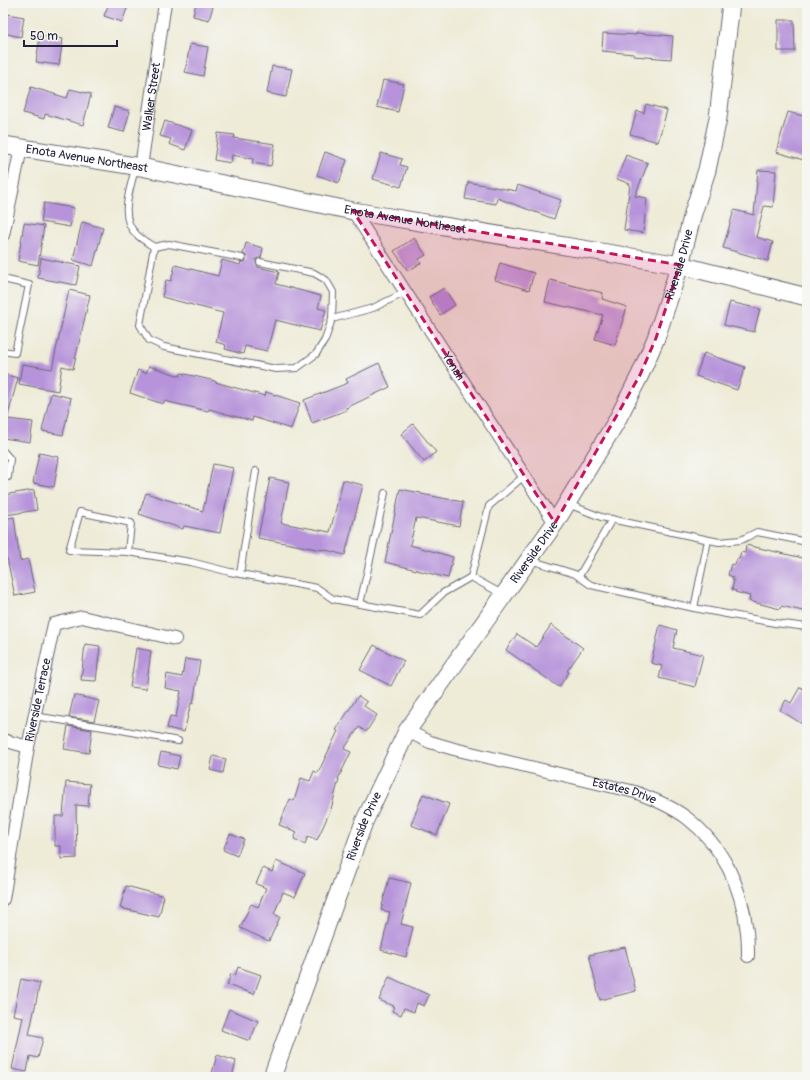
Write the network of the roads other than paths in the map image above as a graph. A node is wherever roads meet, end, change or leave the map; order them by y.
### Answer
1 (165, 3) edge
2 (731, 3) edge
3 (3, 145) edge
4 (21, 148) junction
5 (138, 166) junction
6 (353, 211) junction
7 (3, 235) edge
8 (154, 247) junction
9 (242, 258) dead end
10 (260, 262) dead end
11 (680, 265) junction
12 (3, 279) edge
13 (406, 292) junction
14 (807, 297) edge
15 (332, 319) junction
16 (3, 351) edge
17 (3, 451) edge
18 (256, 471) dead end
19 (524, 476) junction
20 (8, 478) dead end
21 (385, 493) dead end
22 (566, 503) junction
23 (612, 519) junction
24 (555, 523) junction
25 (708, 540) junction
26 (807, 542) edge
27 (128, 552) junction
28 (528, 560) junction
29 (240, 574) junction
30 (579, 576) junction
31 (471, 577) junction
32 (503, 595) junction
33 (360, 604) junction
34 (694, 608) junction
35 (807, 627) edge
36 (175, 639) dead end
37 (34, 716) junction
38 (407, 731) junction
39 (3, 740) edge
40 (178, 741) dead end
41 (28, 747) junction
42 (3, 899) edge
43 (748, 956) dead end
44 (272, 1077) edge

1 - 5 street, Walker Street
2 - 11 street, Riverside Drive
3 - 4 street, Enota Avenue Northeast
4 - 5 street, Enota Avenue Northeast
4 - 7 street
5 - 6 street, Enota Avenue Northeast
5 - 8 lane
6 - 11 street, Enota Avenue Northeast
6 - 13 street, Yonah
8 - 9 lane
8 - 15 lane
10 - 15 lane
11 - 14 street, Enota Avenue Northeast
11 - 22 street, Riverside Drive
12 - 16 lane
13 - 15 lane
13 - 19 street, Yonah
17 - 20 lane
18 - 29 lane
19 - 24 street, Yonah
19 - 31 lane
21 - 33 lane
22 - 23 lane
22 - 24 street, Riverside Drive
23 - 25 lane
23 - 30 lane
24 - 28 street, Riverside Drive
25 - 26 lane
25 - 34 lane
27 - 27 lane
27 - 29 lane
28 - 30 lane
28 - 32 street, Riverside Drive
29 - 33 lane
30 - 34 lane
31 - 32 lane
31 - 33 lane
32 - 38 street, Riverside Drive
34 - 35 lane
36 - 37 street, Riverside Terrace
37 - 40 lane
37 - 41 street, Riverside Terrace
38 - 43 street, Estates Drive
38 - 44 street, Riverside Drive
39 - 41 street
41 - 42 street, Riverside Terrace

